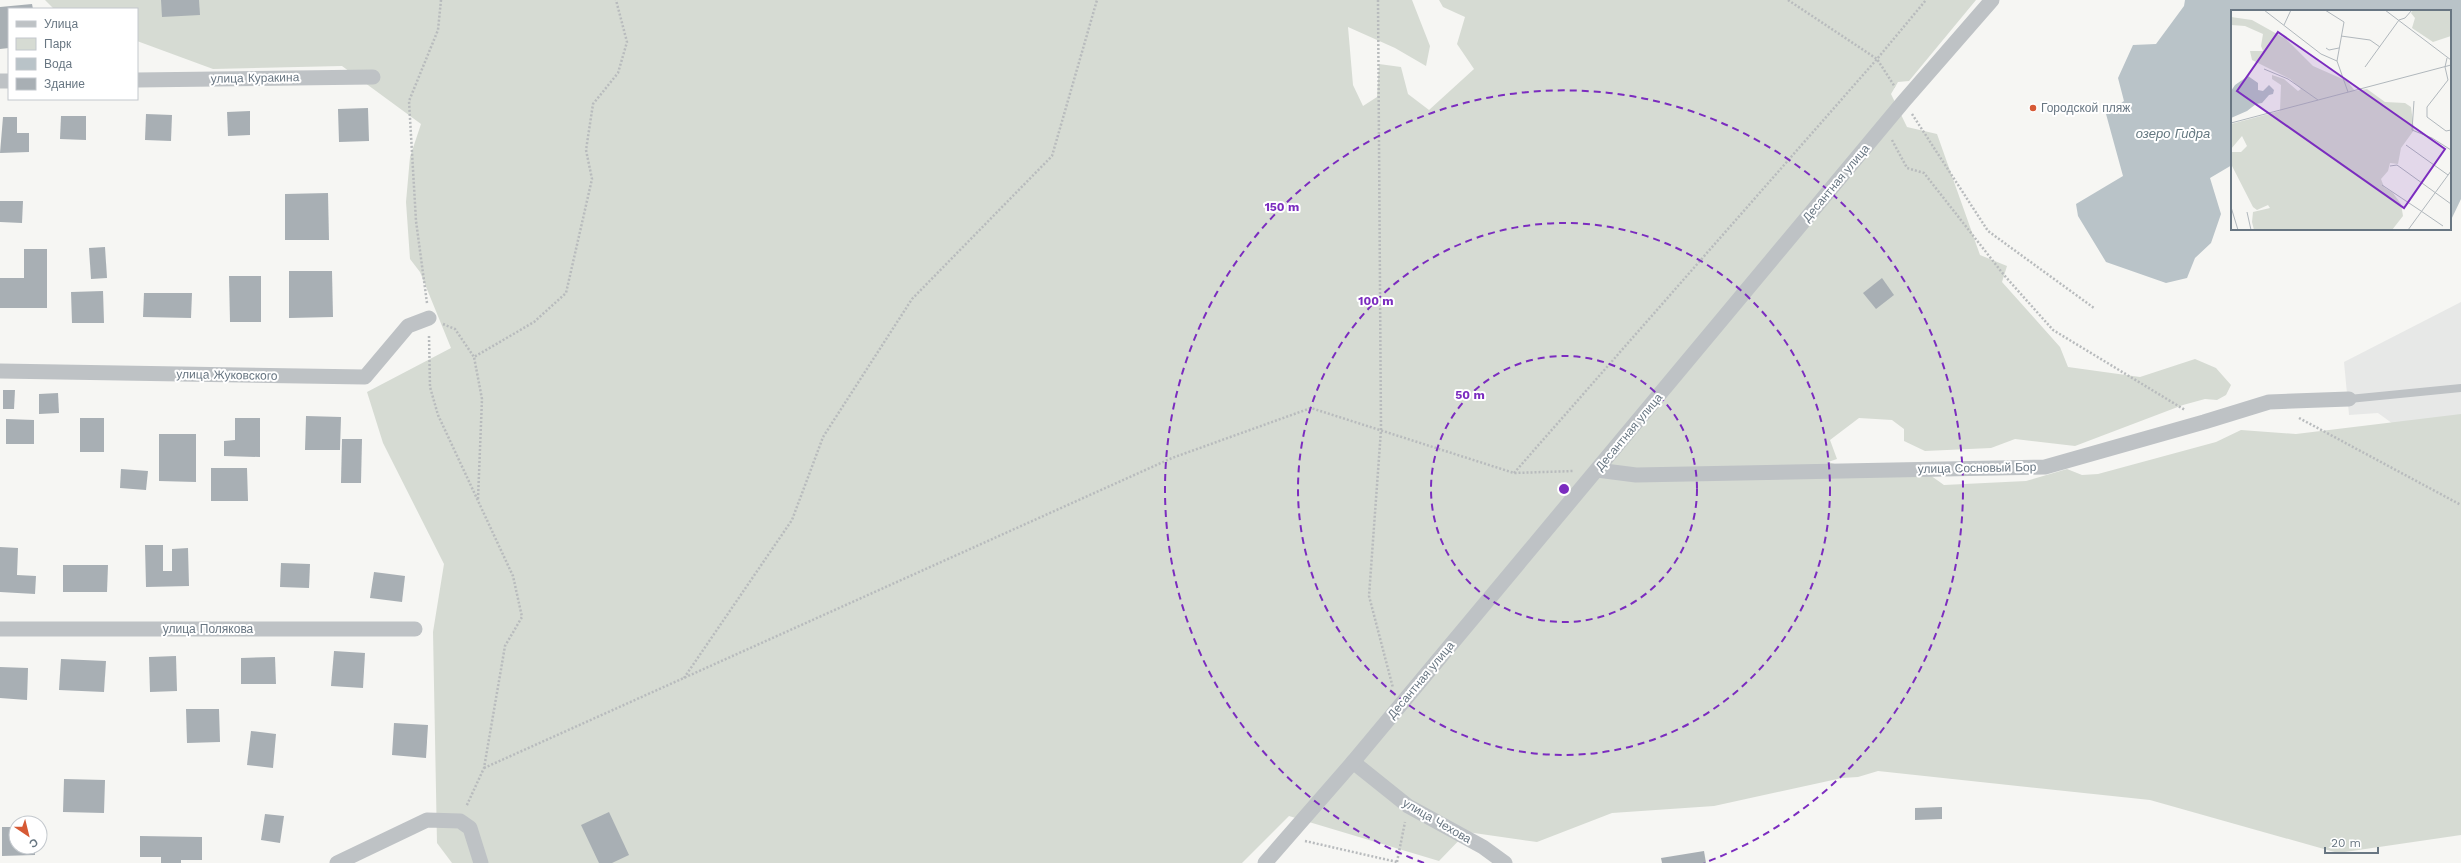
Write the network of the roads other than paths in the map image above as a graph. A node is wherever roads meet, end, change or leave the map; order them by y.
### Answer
1 (1992, 0) edge
2 (373, 76) dead end
3 (138, 80) edge
4 (429, 318) road end
5 (0, 371) edge
6 (2461, 388) edge
7 (2349, 399) joint
8 (1597, 470) junction
9 (0, 629) edge
10 (415, 629) dead end
11 (1353, 762) junction
12 (337, 863) edge
13 (481, 863) edge
14 (1265, 863) edge
15 (1505, 863) edge

1 - 8 street, Десантная улица
2 - 3 street, улица Куракина
4 - 5 street, улица Жуковского
6 - 7 lane
7 - 8 street, улица Сосновый Бор
8 - 11 street, Десантная улица
9 - 10 street, улица Полякова
11 - 14 street, Десантная улица
11 - 15 street, улица Чехова
12 - 13 street

